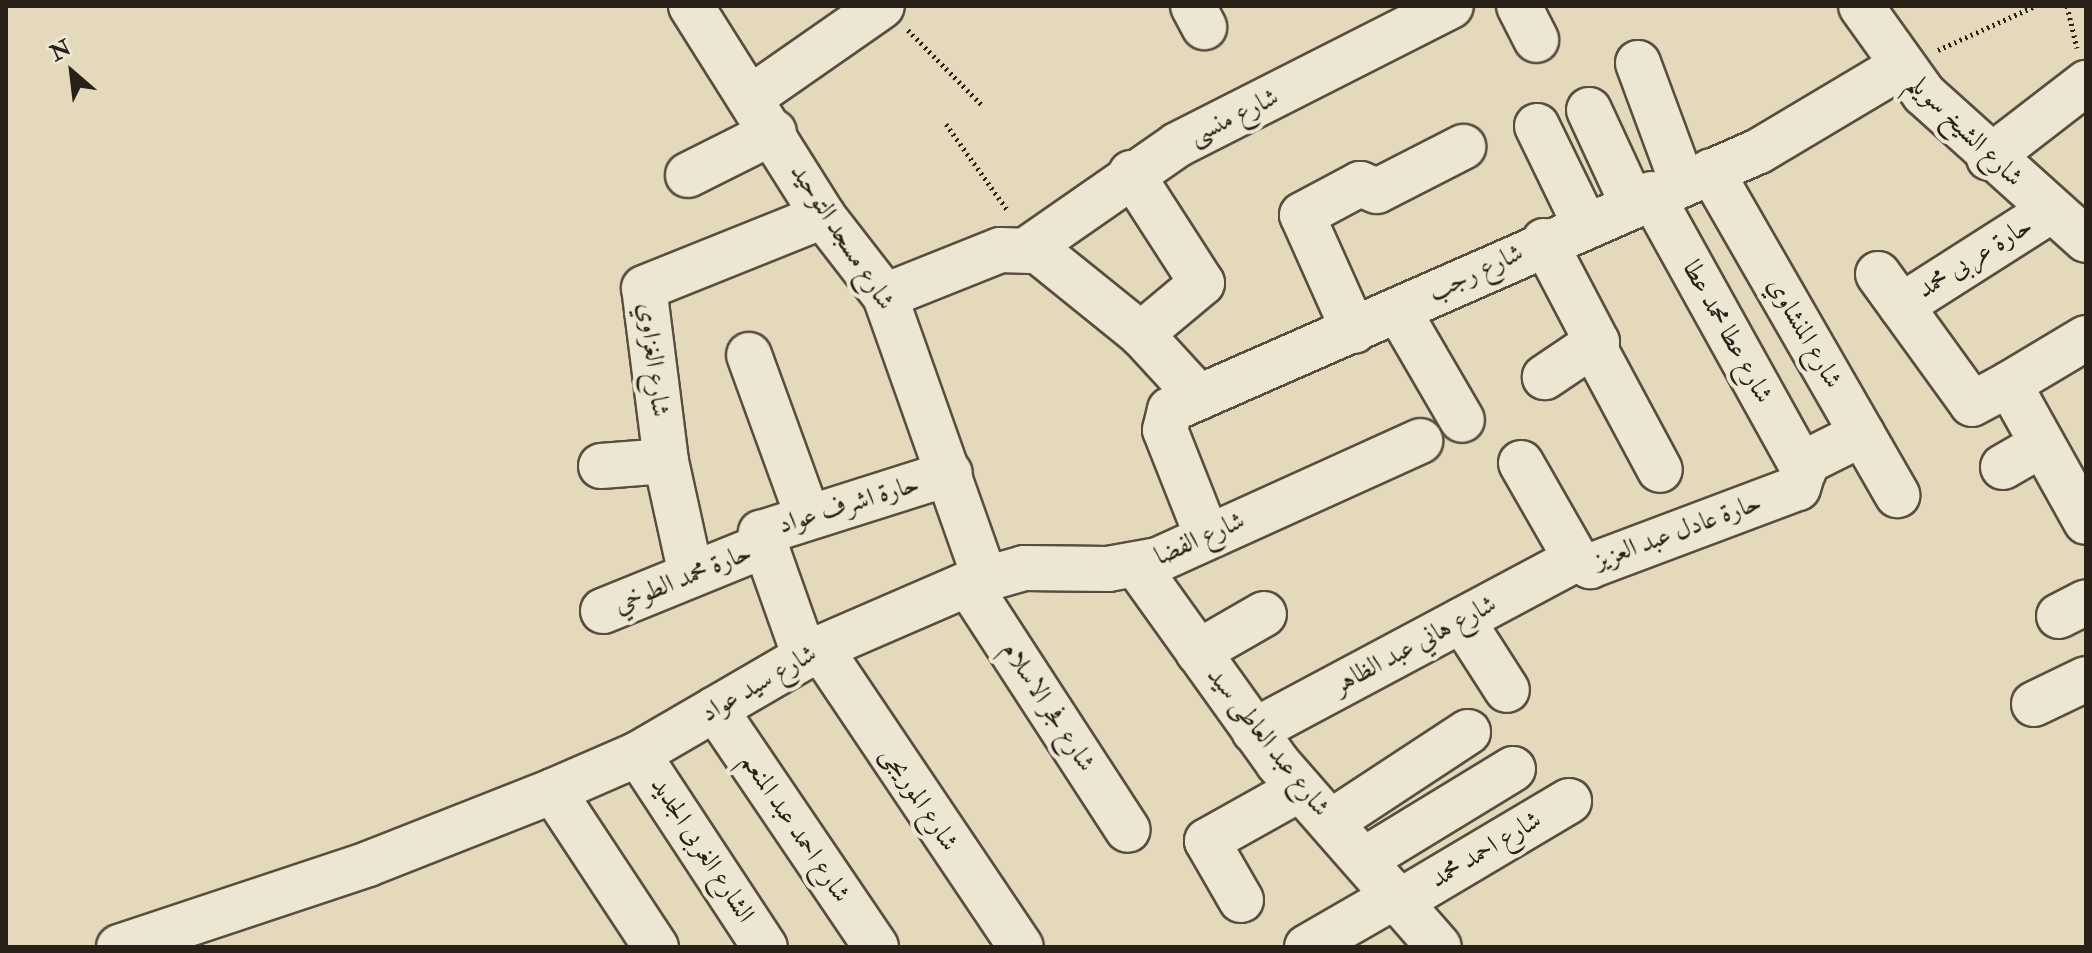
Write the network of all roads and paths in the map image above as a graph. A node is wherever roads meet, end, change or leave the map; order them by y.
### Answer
1 (691, 6) edge
2 (1451, 6) edge
3 (1861, 6) edge
4 (2035, 6) edge
5 (889, 12) edge
6 (1638, 63) dead end
7 (1900, 67) junction
8 (2086, 83) edge
9 (983, 106) dead end
10 (1589, 110) dead end
11 (764, 114) junction
12 (946, 124) dead end
13 (1537, 126) dead end
14 (1463, 147) dead end
15 (1989, 158) junction
16 (1131, 173) junction
17 (688, 175) dead end
18 (1669, 187) junction
19 (2050, 211) junction
20 (823, 216) junction
21 (1584, 223) junction
22 (2086, 240) edge
23 (1544, 241) junction
24 (1029, 248) junction
25 (885, 296) junction
26 (1398, 310) junction
27 (1354, 331) junction
28 (1141, 334) junction
29 (2086, 338) edge
30 (1595, 349) junction
31 (749, 355) dead end
32 (1545, 377) dead end
33 (2009, 384) junction
34 (1199, 397) junction
35 (1462, 420) dead end
36 (1862, 434) junction
37 (1420, 441) dead end
38 (2041, 445) junction
39 (666, 461) junction
40 (1521, 463) dead end
41 (601, 466) dead end
42 (2003, 467) dead end
43 (1660, 470) dead end
44 (1804, 470) junction
45 (950, 473) junction
46 (1897, 495) dead end
47 (808, 517) junction
48 (2086, 522) edge
49 (1207, 536) junction
50 (763, 546) junction
51 (1576, 559) junction
52 (1137, 566) junction
53 (691, 575) junction
54 (976, 581) junction
55 (603, 611) dead end
56 (1264, 614) dead end
57 (1462, 620) junction
58 (812, 652) junction
59 (1198, 652) junction
60 (2086, 679) edge
61 (1507, 690) dead end
62 (2034, 704) dead end
63 (715, 709) junction
64 (1254, 731) junction
65 (1468, 732) dead end
66 (638, 754) junction
67 (1513, 769) dead end
68 (1300, 789) junction
69 (553, 791) junction
70 (1569, 801) dead end
71 (1331, 822) junction
72 (1128, 830) dead end
73 (1367, 858) junction
74 (1402, 896) junction
75 (1241, 900) dead end
76 (119, 947) edge
77 (656, 947) edge
78 (765, 947) edge
79 (876, 947) edge
80 (1021, 947) edge
81 (1307, 947) edge
82 (1439, 947) edge

1 - 11 street, شارع مسجد التوحيد
2 - 16 street, شارع منسى
3 - 7 street, شارع الشيخ سويلم
4 - 7 path
5 - 9 path
5 - 11 street
6 - 18 street
7 - 15 street, شارع الشيخ سويلم
7 - 18 street, شارع رجب
8 - 15 street
10 - 18 street
11 - 17 street
11 - 20 street, شارع مسجد التوحيد
12 - 24 path
13 - 21 street
14 - 27 street
15 - 19 street, شارع الشيخ سويلم
16 - 24 street, شارع منسى
16 - 28 street
18 - 21 street, شارع رجب
18 - 36 street, شارع المنشاوي
18 - 44 street, شارع عطا محمد عطا
19 - 22 street, شارع الشيخ سويلم
19 - 33 street, حارة عربى محمد
20 - 25 street, شارع مسجد التوحيد
20 - 39 street, شارع الغزاوي
21 - 23 street, شارع رجب
23 - 26 street, شارع رجب
23 - 30 street
24 - 25 street
24 - 28 street
25 - 45 street, شارع مسجد التوحيد
26 - 27 street, شارع رجب
26 - 35 street
27 - 34 street, شارع رجب
28 - 34 street
29 - 33 street
30 - 32 street
30 - 43 street
31 - 47 street
33 - 38 street
34 - 49 street, شارع رجب
36 - 44 street, حارة عادل عبد العزيز
36 - 46 street, شارع المنشاوي
37 - 49 street, شارع الفضا
38 - 42 street
38 - 48 street
39 - 41 street
39 - 53 street, شارع الغزاوي
40 - 51 street, حارة عادل عبد العزيز
44 - 51 street, حارة عادل عبد العزيز
45 - 47 street, حارة اشرف عواد
45 - 54 street, شارع مسجد التوحيد
47 - 50 street, حارة اشرف عواد
49 - 52 street, شارع الفضا
50 - 53 street, حارة محمد الطوخي
50 - 58 street, شارع الموريجى
51 - 57 street, شارع هاني عبد الظاهر
52 - 54 street, شارع الفضا
52 - 59 street, شارع عبد العاطى سيد
53 - 55 street, حارة محمد الطوخي
54 - 58 street, شارع سيد عواد
54 - 72 street, شارع فجر الاسلام
56 - 59 street
57 - 61 street
57 - 64 street, شارع هاني عبد الظاهر
58 - 63 street, شارع سيد عواد
58 - 80 street, شارع الموريجى
59 - 64 street, شارع عبد العاطى سيد
60 - 62 street
63 - 66 street, شارع سيد عواد
63 - 79 street, شارع احمد عبد المنعم
64 - 68 street, شارع عبد العاطى سيد
65 - 71 street
66 - 69 street, شارع سيد عواد
66 - 78 street, الشارع الغربى الجديد
67 - 73 street
68 - 71 street, شارع عبد العاطى سيد
68 - 75 street
69 - 76 street, شارع سيد عواد
69 - 77 street
70 - 74 street, شارع احمد محمد
71 - 73 street, شارع عبد العاطى سيد
73 - 74 street, شارع عبد العاطى سيد
74 - 81 street, شارع احمد محمد
74 - 82 street, شارع عبد العاطى سيد

